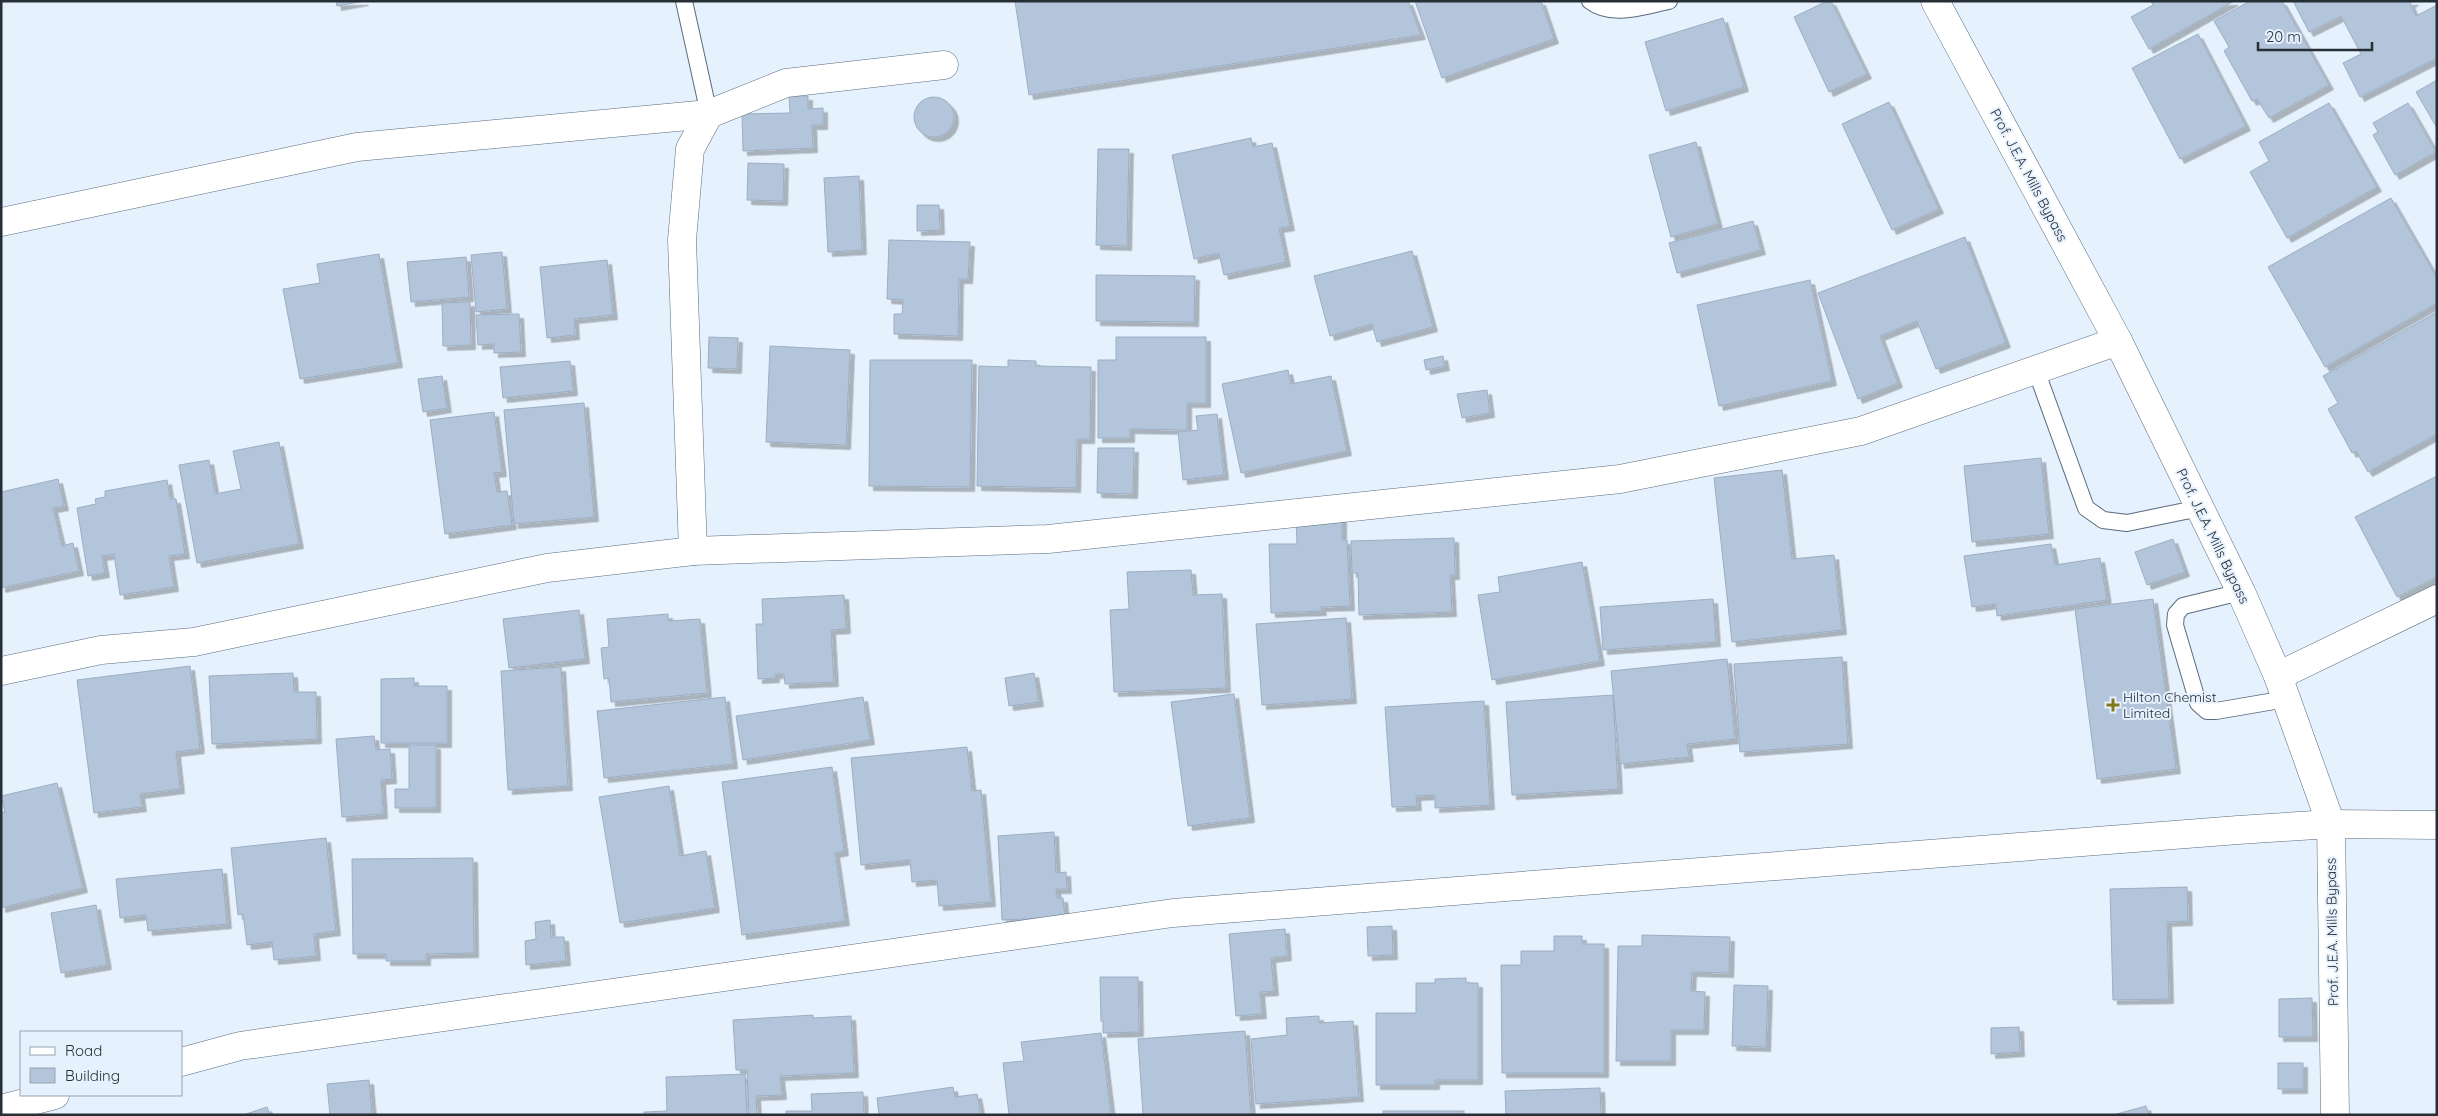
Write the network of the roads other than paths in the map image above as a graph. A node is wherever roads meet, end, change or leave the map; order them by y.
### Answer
1 (684, 1) edge
2 (1590, 1) edge
3 (1668, 1) edge
4 (1935, 1) edge
5 (944, 65) dead end
6 (710, 114) junction
7 (1, 222) edge
8 (2118, 341) junction
9 (2036, 370) junction
10 (2200, 508) junction
11 (693, 551) junction
12 (2241, 592) junction
13 (2437, 599) edge
14 (1, 671) edge
15 (2282, 687) junction
16 (2331, 824) junction
17 (2437, 825) edge
18 (182, 1062) edge
19 (51, 1096) edge
20 (1, 1109) edge
21 (2335, 1115) edge

1 - 6 lane
2 - 3 lane
4 - 8 street, Prof. J.E.A. Mills Bypass
5 - 6 street
6 - 7 street
6 - 11 street
8 - 9 street
8 - 10 street, Prof. J.E.A. Mills Bypass
9 - 10 lane
9 - 11 street
10 - 12 street, Prof. J.E.A. Mills Bypass
11 - 14 street
12 - 15 street, Prof. J.E.A. Mills Bypass
12 - 15 lane
13 - 15 street
15 - 16 street, Prof. J.E.A. Mills Bypass
16 - 17 street
16 - 18 street
16 - 21 street, Prof. J.E.A. Mills Bypass
19 - 20 street

